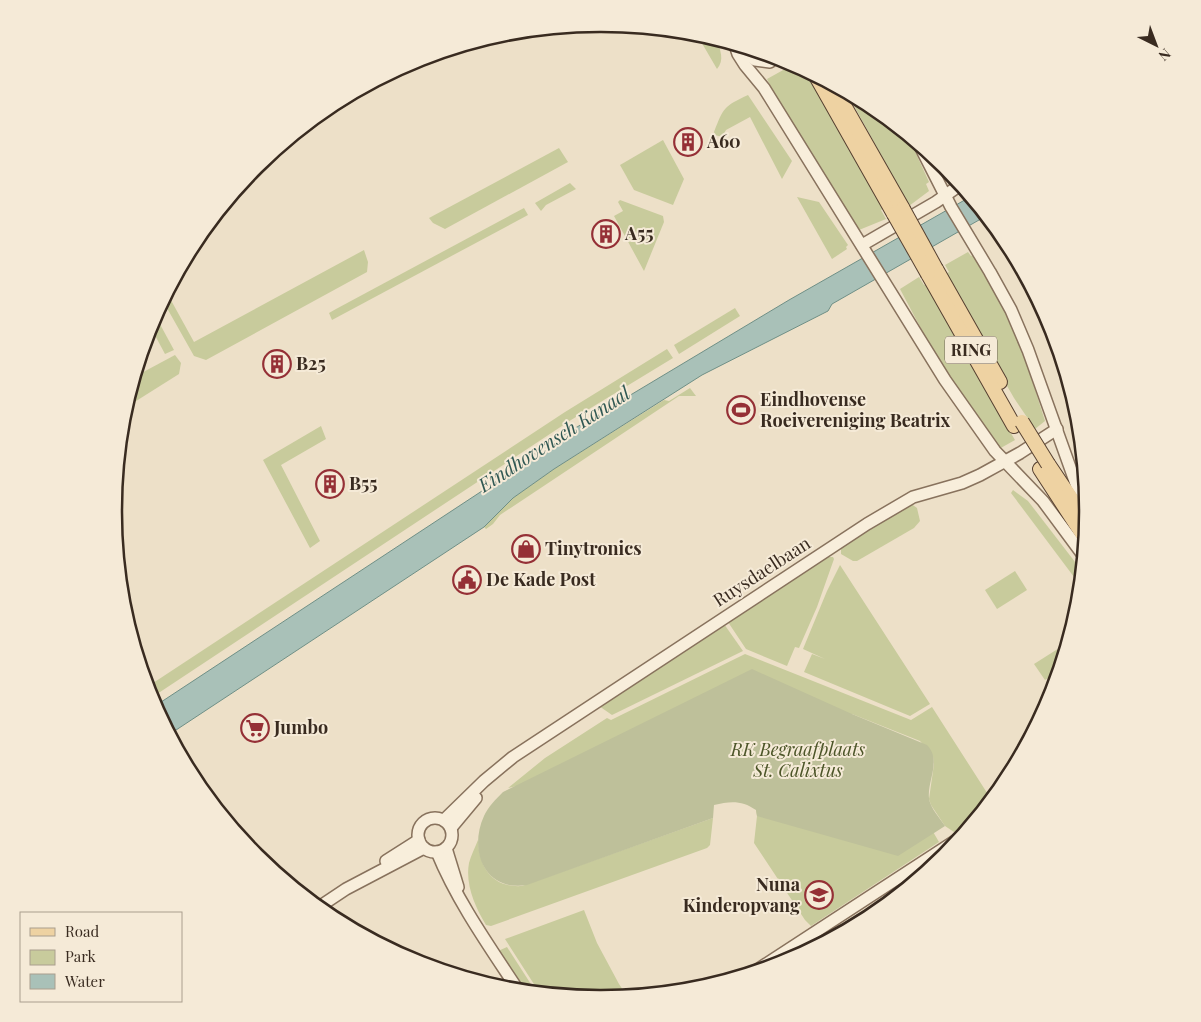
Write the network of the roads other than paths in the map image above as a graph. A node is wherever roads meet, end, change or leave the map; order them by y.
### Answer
1 (738, 53) edge
2 (769, 63) edge
3 (752, 74) junction
4 (823, 88) edge
5 (838, 96) edge
6 (928, 163) edge
7 (954, 189) edge
8 (945, 196) junction
9 (898, 212) junction
10 (865, 249) junction
11 (1057, 429) junction
12 (1004, 462) junction
13 (1044, 467) junction
14 (1078, 487) edge
15 (1079, 512) edge
16 (1078, 527) edge
17 (1077, 548) edge
18 (447, 824) junction
19 (421, 844) junction
20 (442, 850) junction
21 (928, 859) edge
22 (326, 903) edge
23 (782, 954) edge
24 (512, 981) edge

1 - 3 street
2 - 3 street
3 - 10 street
4 - 9 main road, RING
5 - 9 main road, RING
6 - 8 street
7 - 8 street
8 - 10 street
8 - 11 street
9 - 13 main road, RING, bridge
10 - 12 street
11 - 12 street, Ruysdaelbaan
11 - 14 street
12 - 17 street
12 - 18 street, Ruysdaelbaan
13 - 15 main road, RING
13 - 16 main road, RING
18 - 19 street
18 - 20 street
19 - 20 street
19 - 22 street
20 - 24 street
21 - 23 street

